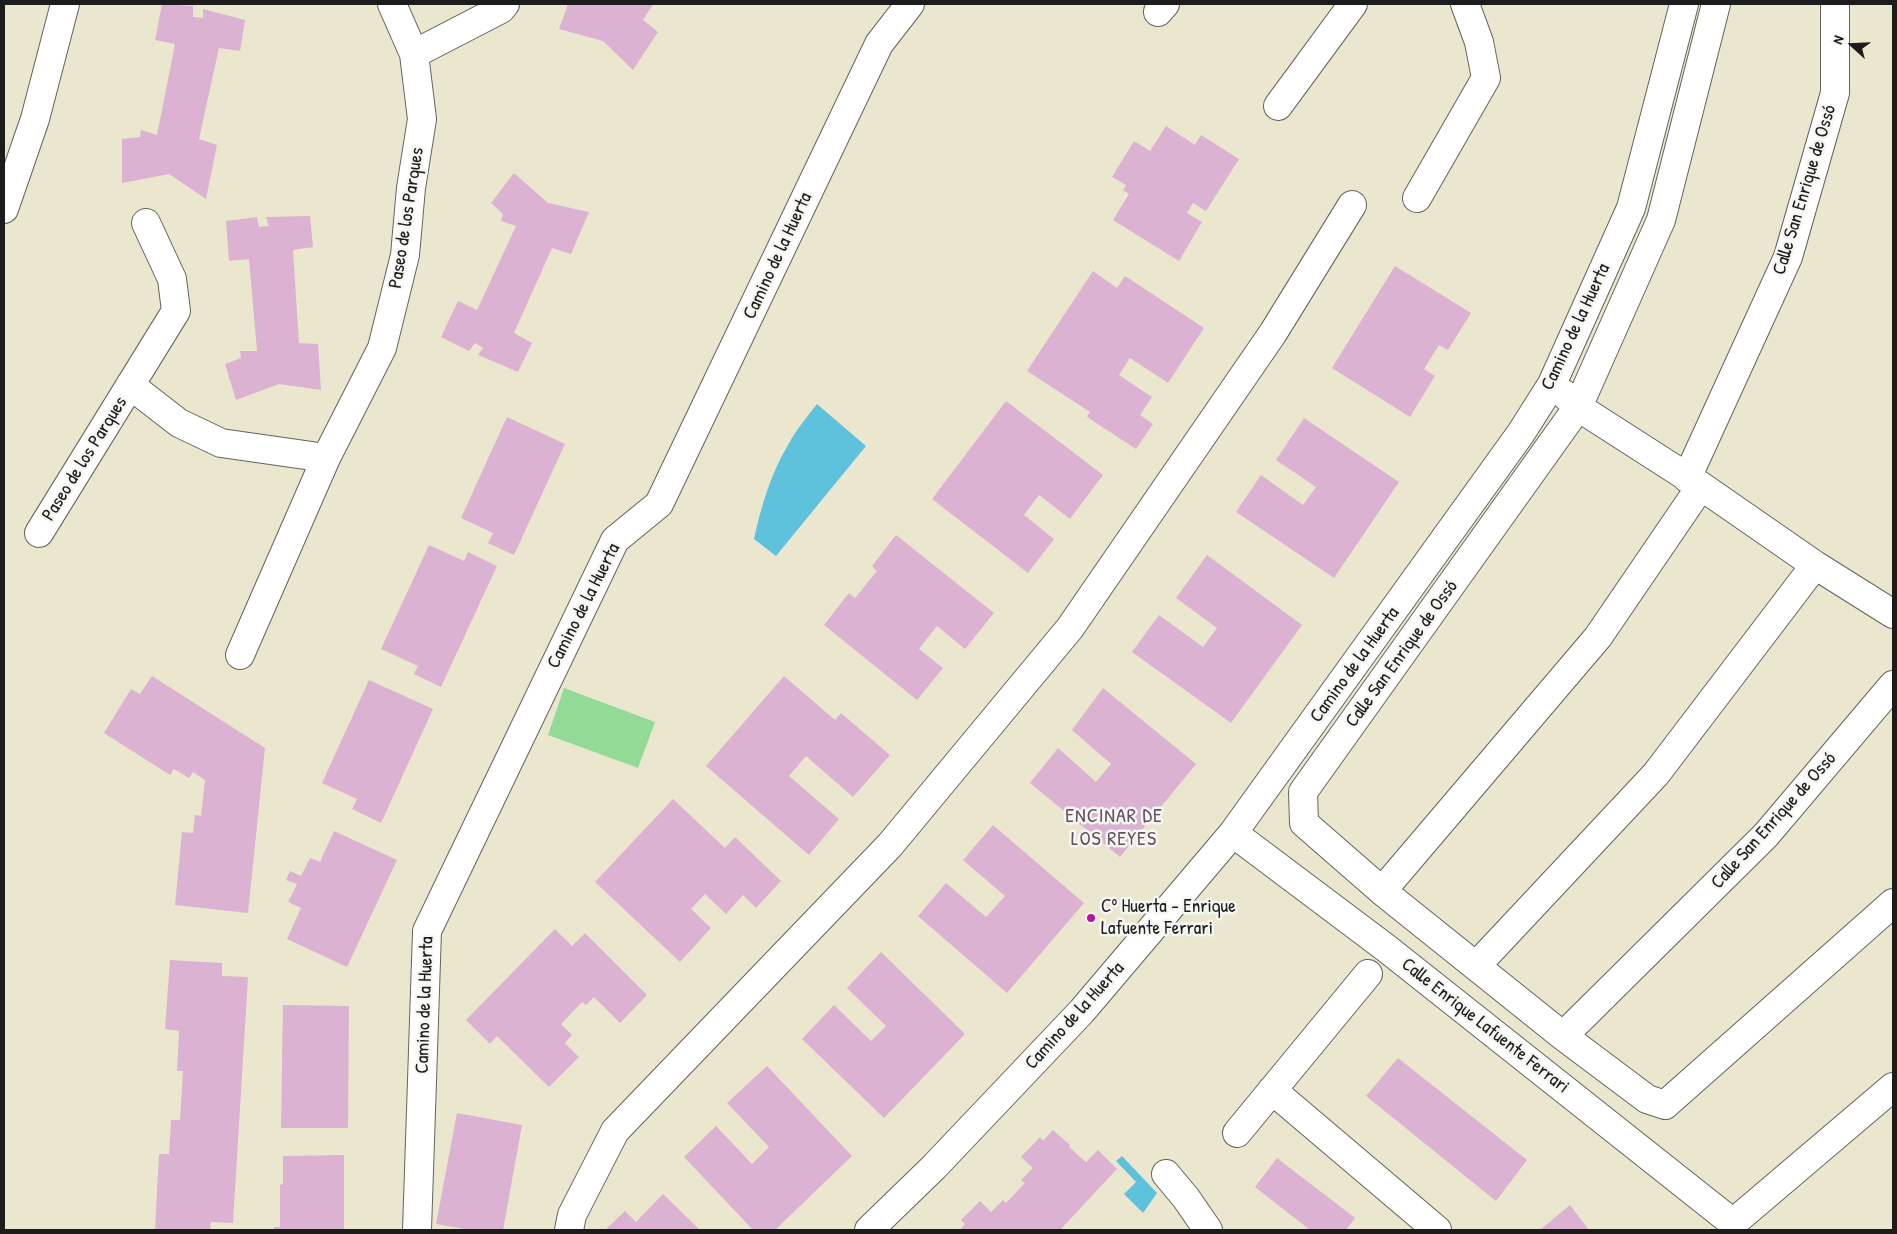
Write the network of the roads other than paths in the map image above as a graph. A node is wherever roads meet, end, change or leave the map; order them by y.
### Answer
1 (65, 4) edge
2 (392, 4) edge
3 (505, 4) edge
4 (910, 4) edge
5 (1353, 4) edge
6 (1465, 4) edge
7 (1684, 4) edge
8 (1716, 4) edge
9 (1835, 4) edge
10 (414, 54) junction
11 (1278, 106) dead end
12 (1417, 198) dead end
13 (1352, 205) dead end
14 (4, 210) edge
15 (146, 223) dead end
16 (1552, 384) junction
17 (130, 385) junction
18 (1578, 407) junction
19 (326, 458) junction
20 (1694, 482) junction
21 (39, 533) dead end
22 (1815, 564) junction
23 (1893, 614) edge
24 (240, 655) dead end
25 (1893, 685) edge
26 (1234, 833) junction
27 (1382, 891) junction
28 (1893, 903) edge
29 (1476, 966) junction
30 (1368, 974) dead end
31 (1563, 1036) junction
32 (1893, 1087) edge
33 (1272, 1090) junction
34 (1237, 1134) dead end
35 (1166, 1174) dead end
36 (1733, 1227) edge
37 (417, 1230) edge
38 (569, 1230) edge
39 (869, 1230) edge
40 (1208, 1230) edge
41 (1437, 1230) edge

1 - 14 street
2 - 10 street, Paseo de los Parques
3 - 10 street
4 - 37 street, Camino de la Huerta
5 - 11 street
6 - 12 street
7 - 16 street, Camino de la Huerta
8 - 18 street, Calle San Enrique de Ossó
9 - 20 street, Calle San Enrique de Ossó
10 - 19 street, Paseo de los Parques
13 - 38 street
15 - 17 street, Paseo de los Parques
16 - 18 street
16 - 26 street, Camino de la Huerta
17 - 19 street, Paseo de los Parques
17 - 21 street, Paseo de los Parques
18 - 20 street
18 - 27 street, Calle San Enrique de Ossó
19 - 24 street, Paseo de los Parques
20 - 22 street
20 - 27 street, Calle San Enrique de Ossó
22 - 23 street
22 - 29 street
25 - 31 street, Calle San Enrique de Ossó
26 - 36 street, Calle Enrique Lafuente Ferrari
26 - 39 street, Camino de la Huerta
27 - 29 street, Calle San Enrique de Ossó
28 - 31 street, Calle San Enrique de Ossó
29 - 31 street, Calle San Enrique de Ossó
30 - 33 street
32 - 36 street
33 - 34 street
33 - 41 street
35 - 40 street

